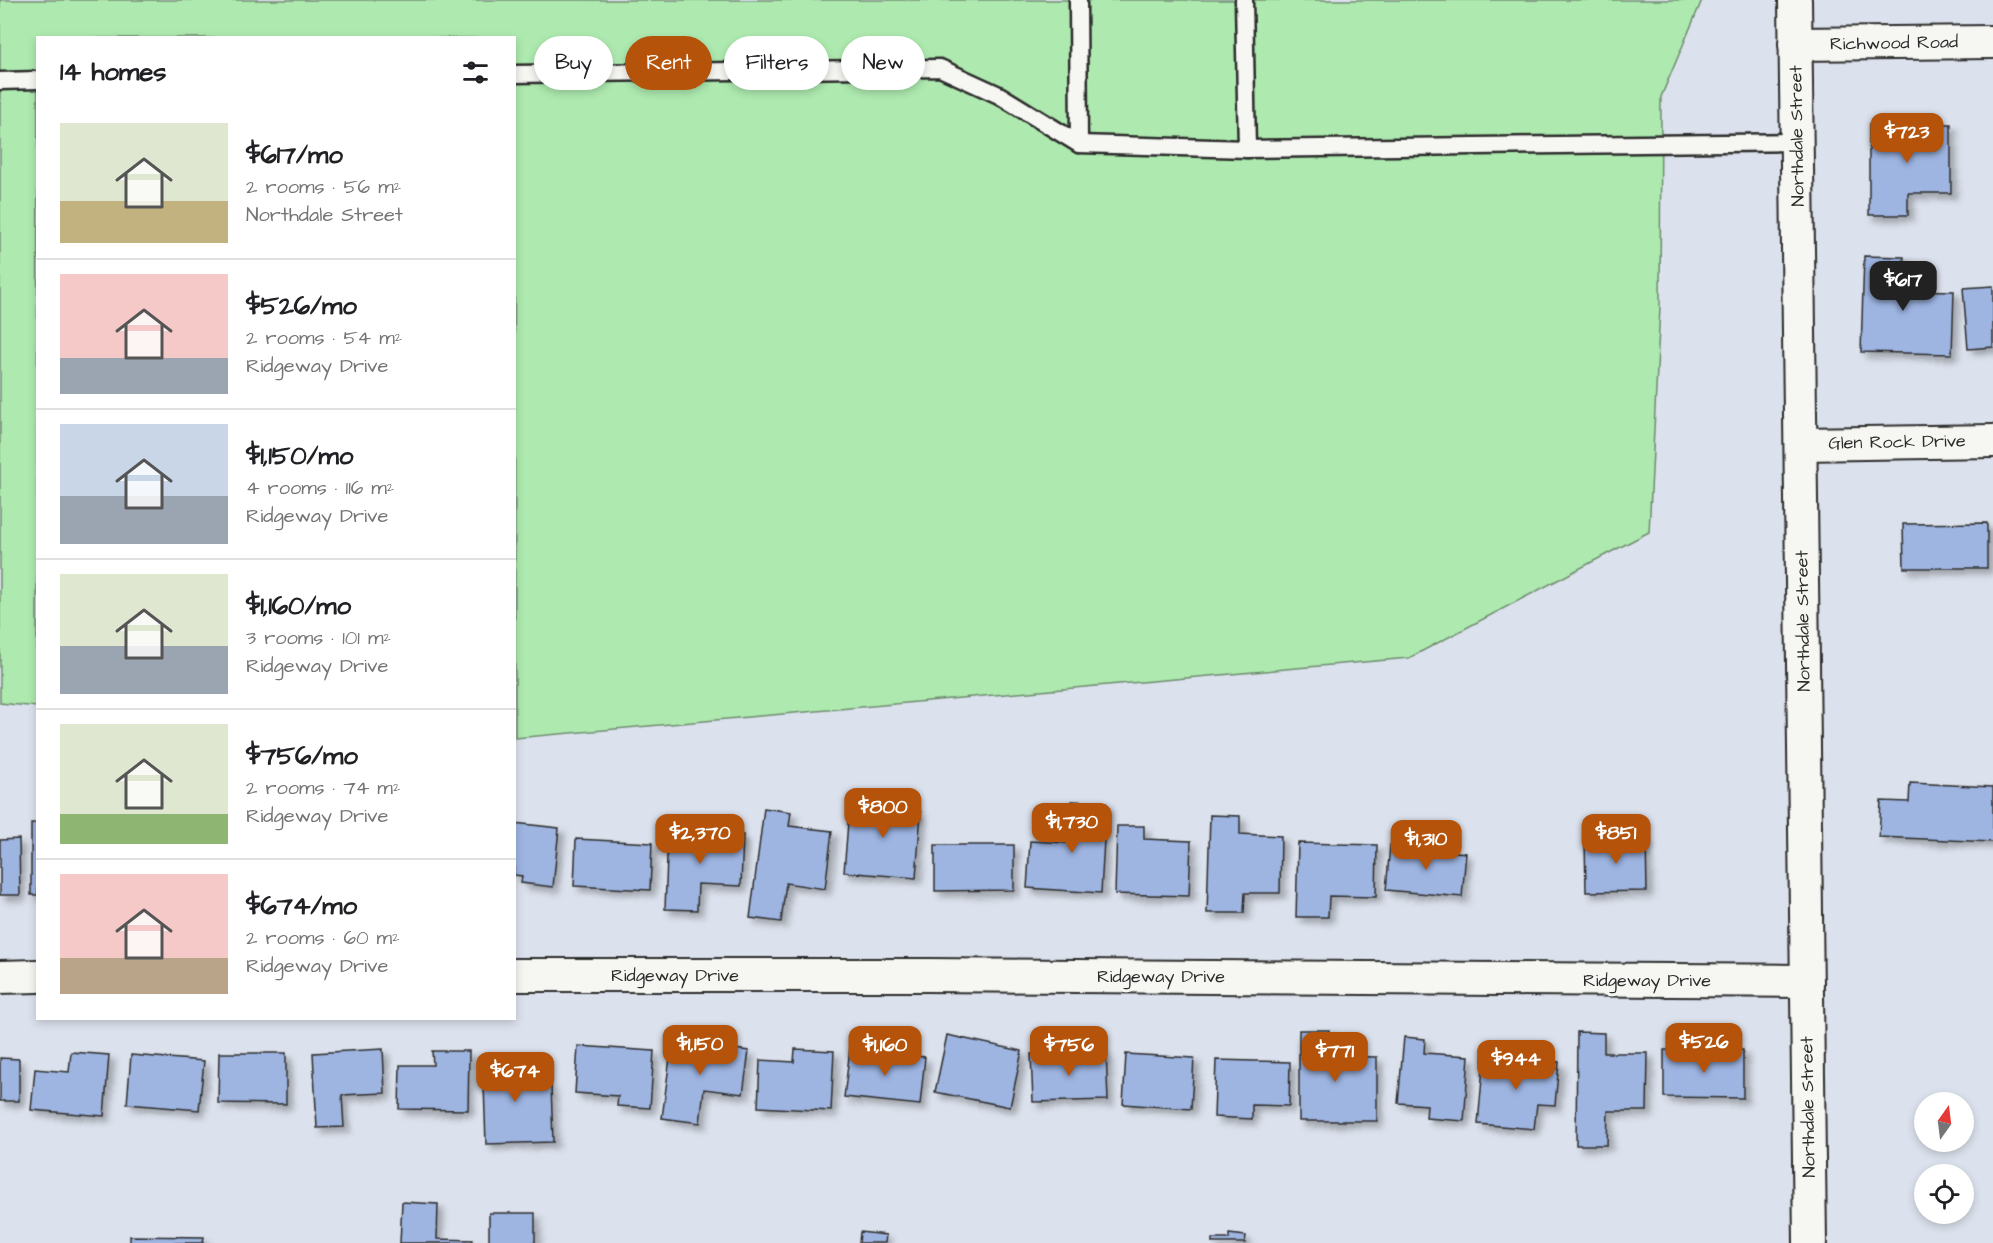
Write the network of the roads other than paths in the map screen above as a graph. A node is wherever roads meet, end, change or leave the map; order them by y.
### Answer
1 (1078, 0) edge
2 (1244, 0) edge
3 (1795, 0) edge
4 (1993, 42) edge
5 (1796, 44) junction
6 (516, 74) edge
7 (36, 80) edge
8 (0, 81) edge
9 (1798, 142) junction
10 (1078, 144) junction
11 (1247, 148) junction
12 (1993, 441) edge
13 (1801, 444) junction
14 (516, 975) edge
15 (0, 976) edge
16 (36, 976) edge
17 (1807, 981) junction
18 (1810, 1243) edge

1 - 10 lane
2 - 11 lane
3 - 5 street, Northdale Street
4 - 5 street, Richwood Road
5 - 9 street, Northdale Street
6 - 10 lane
7 - 8 lane
9 - 11 lane
9 - 13 street, Northdale Street
10 - 11 lane
12 - 13 street, Glen Rock Drive
13 - 17 street, Northdale Street
14 - 17 street, Ridgeway Drive
15 - 16 street
17 - 18 street, Northdale Street

